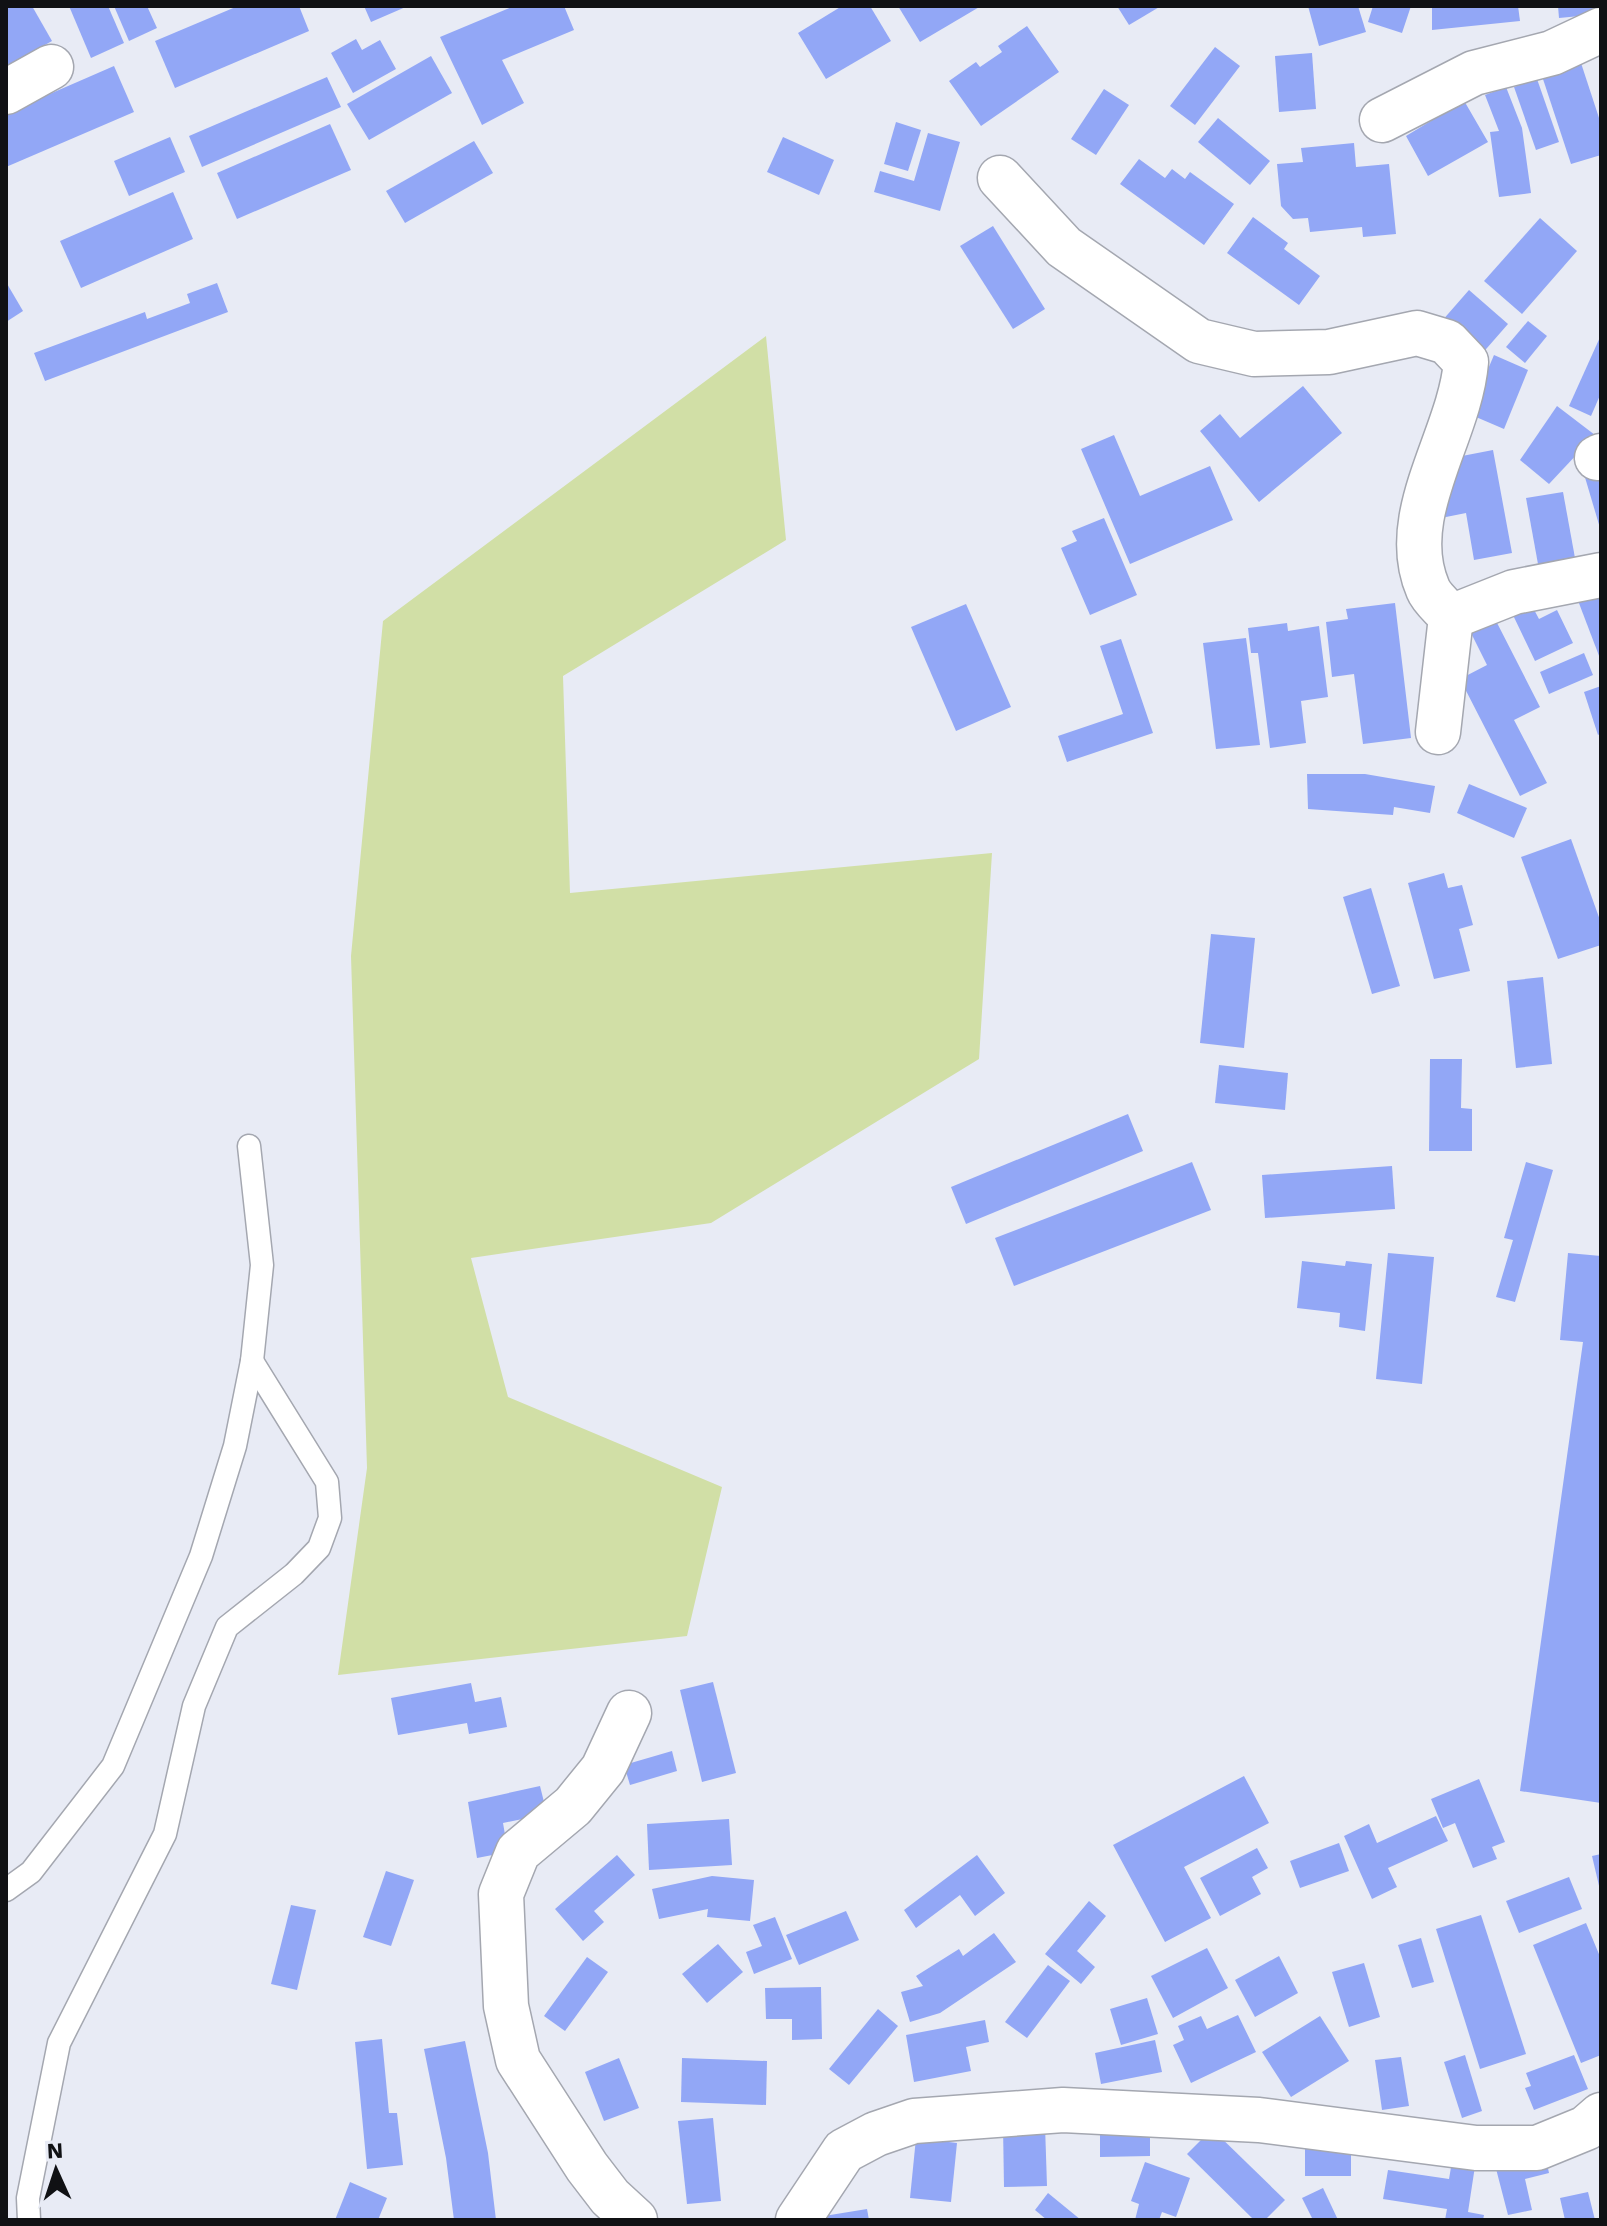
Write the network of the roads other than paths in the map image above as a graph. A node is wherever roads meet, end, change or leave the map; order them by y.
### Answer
1 (1601, 30) edge
2 (51, 67) dead end
3 (6, 92) edge
4 (1382, 120) dead end
5 (1000, 178) dead end
6 (1601, 575) edge
7 (1451, 617) junction
8 (1438, 732) dead end
9 (249, 1146) dead end
10 (252, 1361) junction
11 (629, 1713) dead end
12 (6, 1890) edge
13 (1601, 2115) edge
14 (29, 2220) edge
15 (635, 2220) edge
16 (798, 2220) edge

1 - 4 street
2 - 3 street
5 - 7 street
6 - 7 street
7 - 8 street
9 - 10 lane
10 - 12 lane
10 - 14 lane
11 - 15 street
13 - 16 street

